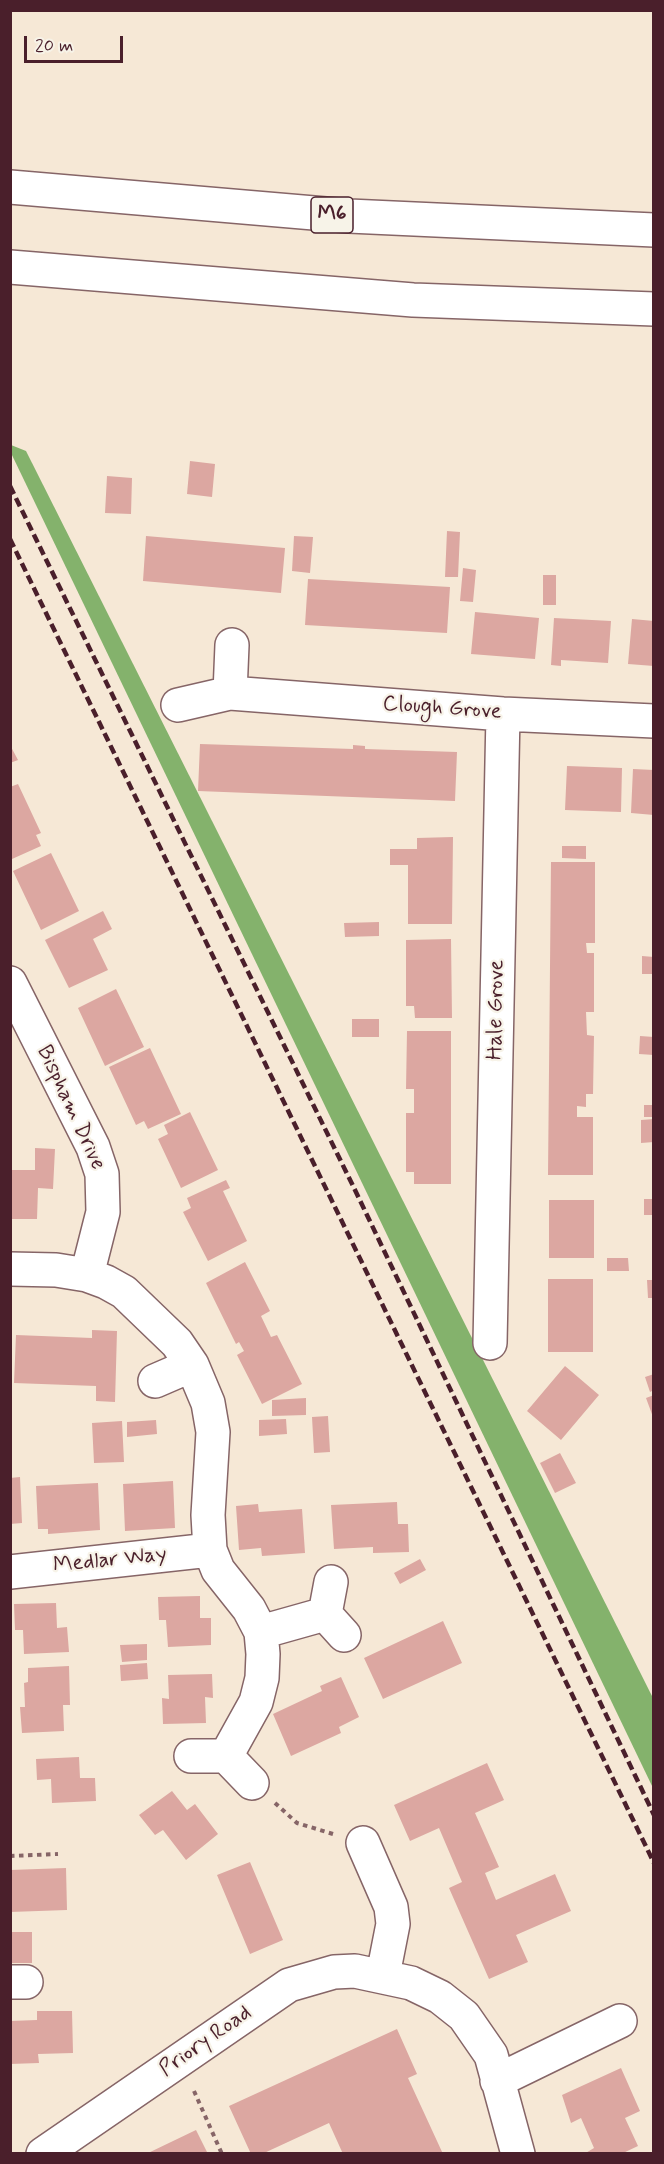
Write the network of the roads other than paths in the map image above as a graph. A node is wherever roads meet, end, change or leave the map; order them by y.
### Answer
1 (10, 187) edge
2 (654, 230) edge
3 (10, 267) edge
4 (654, 309) edge
5 (232, 645) dead end
6 (230, 693) junction
7 (178, 705) dead end
8 (503, 714) junction
9 (654, 721) edge
10 (10, 983) edge
11 (10, 1269) edge
12 (87, 1275) junction
13 (490, 1342) dead end
14 (192, 1365) junction
15 (156, 1381) dead end
16 (210, 1550) junction
17 (10, 1572) edge
18 (332, 1582) dead end
19 (261, 1632) junction
20 (191, 1756) dead end
21 (226, 1756) junction
22 (252, 1783) road end
23 (363, 1843) road end
24 (383, 1975) junction
25 (620, 2021) dead end
26 (497, 2081) junction
27 (43, 2154) edge
28 (518, 2154) edge

1 - 2 main road, M6
3 - 4 main road
5 - 6 main road
6 - 7 main road, Clough Grove
6 - 8 main road, Clough Grove
8 - 9 main road, Clough Grove
8 - 13 main road, Hale Grove
10 - 12 main road, Bispham Drive
11 - 12 main road
12 - 14 main road
14 - 15 main road
14 - 16 main road
16 - 17 main road, Medlar Way
16 - 19 main road
18 - 19 main road
19 - 21 main road
20 - 21 main road
21 - 22 main road
23 - 24 main road
24 - 26 main road, Priory Road
24 - 27 main road, Priory Road
25 - 26 main road
26 - 28 main road, Priory Road

